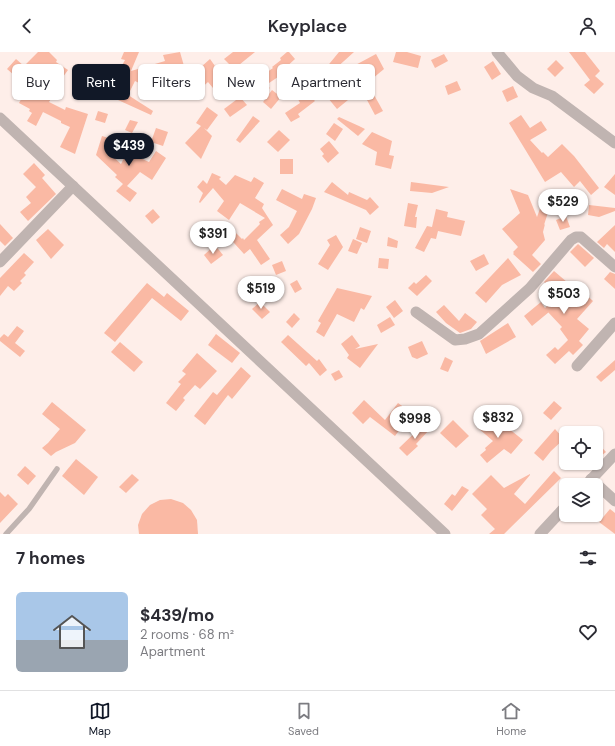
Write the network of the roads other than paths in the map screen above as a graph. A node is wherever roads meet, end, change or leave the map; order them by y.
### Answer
1 (497, 52) edge
2 (0, 118) edge
3 (615, 143) edge
4 (73, 186) junction
5 (0, 262) edge
6 (615, 267) edge
7 (416, 312) dead end
8 (615, 324) edge
9 (577, 366) dead end
10 (615, 454) edge
11 (57, 469) dead end
12 (592, 478) edge
13 (603, 493) edge
14 (615, 501) edge
15 (559, 514) edge
16 (6, 534) edge
17 (445, 534) edge
18 (540, 534) edge

1 - 3 street
2 - 4 street
4 - 5 street
4 - 17 street
6 - 7 street
8 - 9 street
10 - 12 street
11 - 16 lane
13 - 14 street
15 - 18 street

